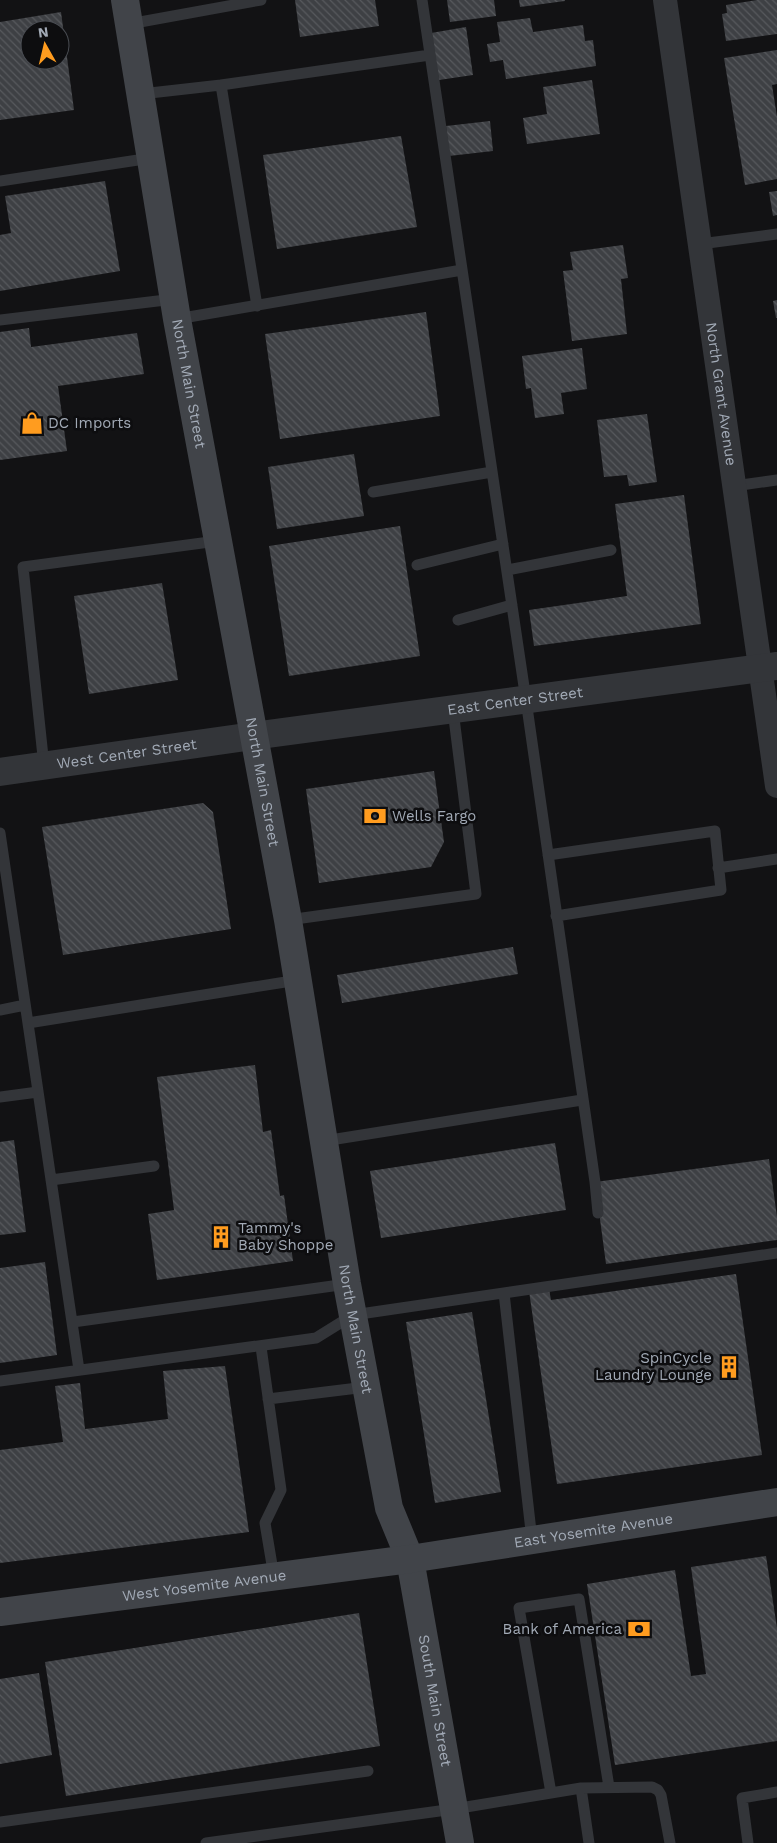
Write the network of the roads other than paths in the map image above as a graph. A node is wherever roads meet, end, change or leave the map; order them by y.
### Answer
1 (261, 0) edge
2 (422, 0) edge
3 (665, 0) edge
4 (127, 12) edge
5 (430, 55) junction
6 (220, 85) junction
7 (142, 94) junction
8 (152, 158) junction
9 (0, 181) edge
10 (777, 234) edge
11 (700, 244) junction
12 (462, 270) junction
13 (257, 306) junction
14 (175, 309) junction
15 (0, 320) edge
16 (492, 472) junction
17 (777, 480) edge
18 (734, 486) junction
19 (373, 492) dead end
20 (217, 541) junction
21 (503, 544) junction
22 (611, 550) dead end
23 (417, 566) dead end
24 (507, 570) junction
25 (512, 605) junction
26 (458, 620) dead end
27 (769, 667) edge
28 (526, 700) junction
29 (453, 710) junction
30 (253, 736) junction
31 (44, 766) junction
32 (0, 772) edge
33 (777, 786) edge
34 (0, 833) edge
35 (548, 855) junction
36 (777, 859) edge
37 (718, 868) junction
38 (556, 916) junction
39 (288, 920) junction
40 (298, 980) junction
41 (25, 1005) junction
42 (0, 1010) edge
43 (28, 1023) junction
44 (38, 1092) junction
45 (0, 1098) edge
46 (582, 1100) junction
47 (324, 1141) junction
48 (154, 1166) dead end
49 (51, 1180) junction
50 (598, 1213) dead end
51 (777, 1253) edge
52 (346, 1284) junction
53 (504, 1293) junction
54 (352, 1315) junction
55 (72, 1322) junction
56 (261, 1347) junction
57 (79, 1370) junction
58 (0, 1381) edge
59 (366, 1387) junction
60 (268, 1399) junction
61 (777, 1502) edge
62 (532, 1540) junction
63 (410, 1559) junction
64 (274, 1578) junction
65 (0, 1612) edge
66 (368, 1771) dead end
67 (609, 1787) junction
68 (581, 1788) junction
69 (777, 1792) edge
70 (550, 1793) junction
71 (454, 1809) junction
72 (0, 1822) edge
73 (206, 1843) edge
74 (460, 1843) edge
75 (589, 1843) edge
76 (670, 1843) edge
77 (748, 1843) edge

1 - 4 lane
2 - 5 lane
3 - 11 street, North Grant Avenue
4 - 7 main road, North Main Street
5 - 6 lane
5 - 12 lane
6 - 7 lane
6 - 13 lane
7 - 8 main road, North Main Street
8 - 9 lane
8 - 14 main road, North Main Street
10 - 11 lane
11 - 18 street, North Grant Avenue
12 - 13 lane
12 - 16 lane
13 - 14 lane
14 - 15 lane
14 - 20 main road, North Main Street
16 - 19 lane
16 - 21 lane
17 - 18 lane
18 - 27 street, North Grant Avenue
20 - 30 main road, North Main Street
20 - 31 lane
21 - 23 lane
21 - 24 lane
22 - 24 lane
24 - 25 lane
25 - 26 lane
25 - 28 lane
27 - 28 street, East Center Street
27 - 33 street, North Grant Avenue
28 - 29 street, East Center Street
28 - 35 lane
29 - 30 street, East Center Street
29 - 39 lane
30 - 31 street, West Center Street
30 - 39 main road, North Main Street
31 - 32 street, West Center Street
34 - 41 lane
35 - 37 lane
35 - 38 lane
36 - 37 lane
37 - 38 lane
38 - 46 lane
39 - 40 main road, North Main Street
40 - 43 lane
40 - 47 main road, North Main Street
41 - 42 lane
41 - 43 lane
43 - 44 lane
44 - 45 lane
44 - 49 lane
46 - 47 lane
46 - 50 lane
47 - 52 main road, North Main Street
48 - 49 lane
49 - 55 lane
51 - 53 lane
52 - 54 main road, North Main Street
52 - 55 lane
53 - 54 lane
53 - 62 lane
54 - 56 lane
54 - 59 main road, North Main Street
55 - 57 lane
56 - 57 lane
56 - 60 lane
57 - 58 lane
59 - 60 lane
59 - 63 main road, North Main Street
60 - 64 lane
61 - 62 main road, East Yosemite Avenue
62 - 63 main road, East Yosemite Avenue
63 - 64 main road, West Yosemite Avenue
63 - 71 main road, South Main Street
64 - 65 main road, West Yosemite Avenue
66 - 72 lane
67 - 68 lane
67 - 70 lane
67 - 76 lane
68 - 70 lane
68 - 75 lane
69 - 77 lane
70 - 71 lane
71 - 73 lane
71 - 74 main road, South Main Street

